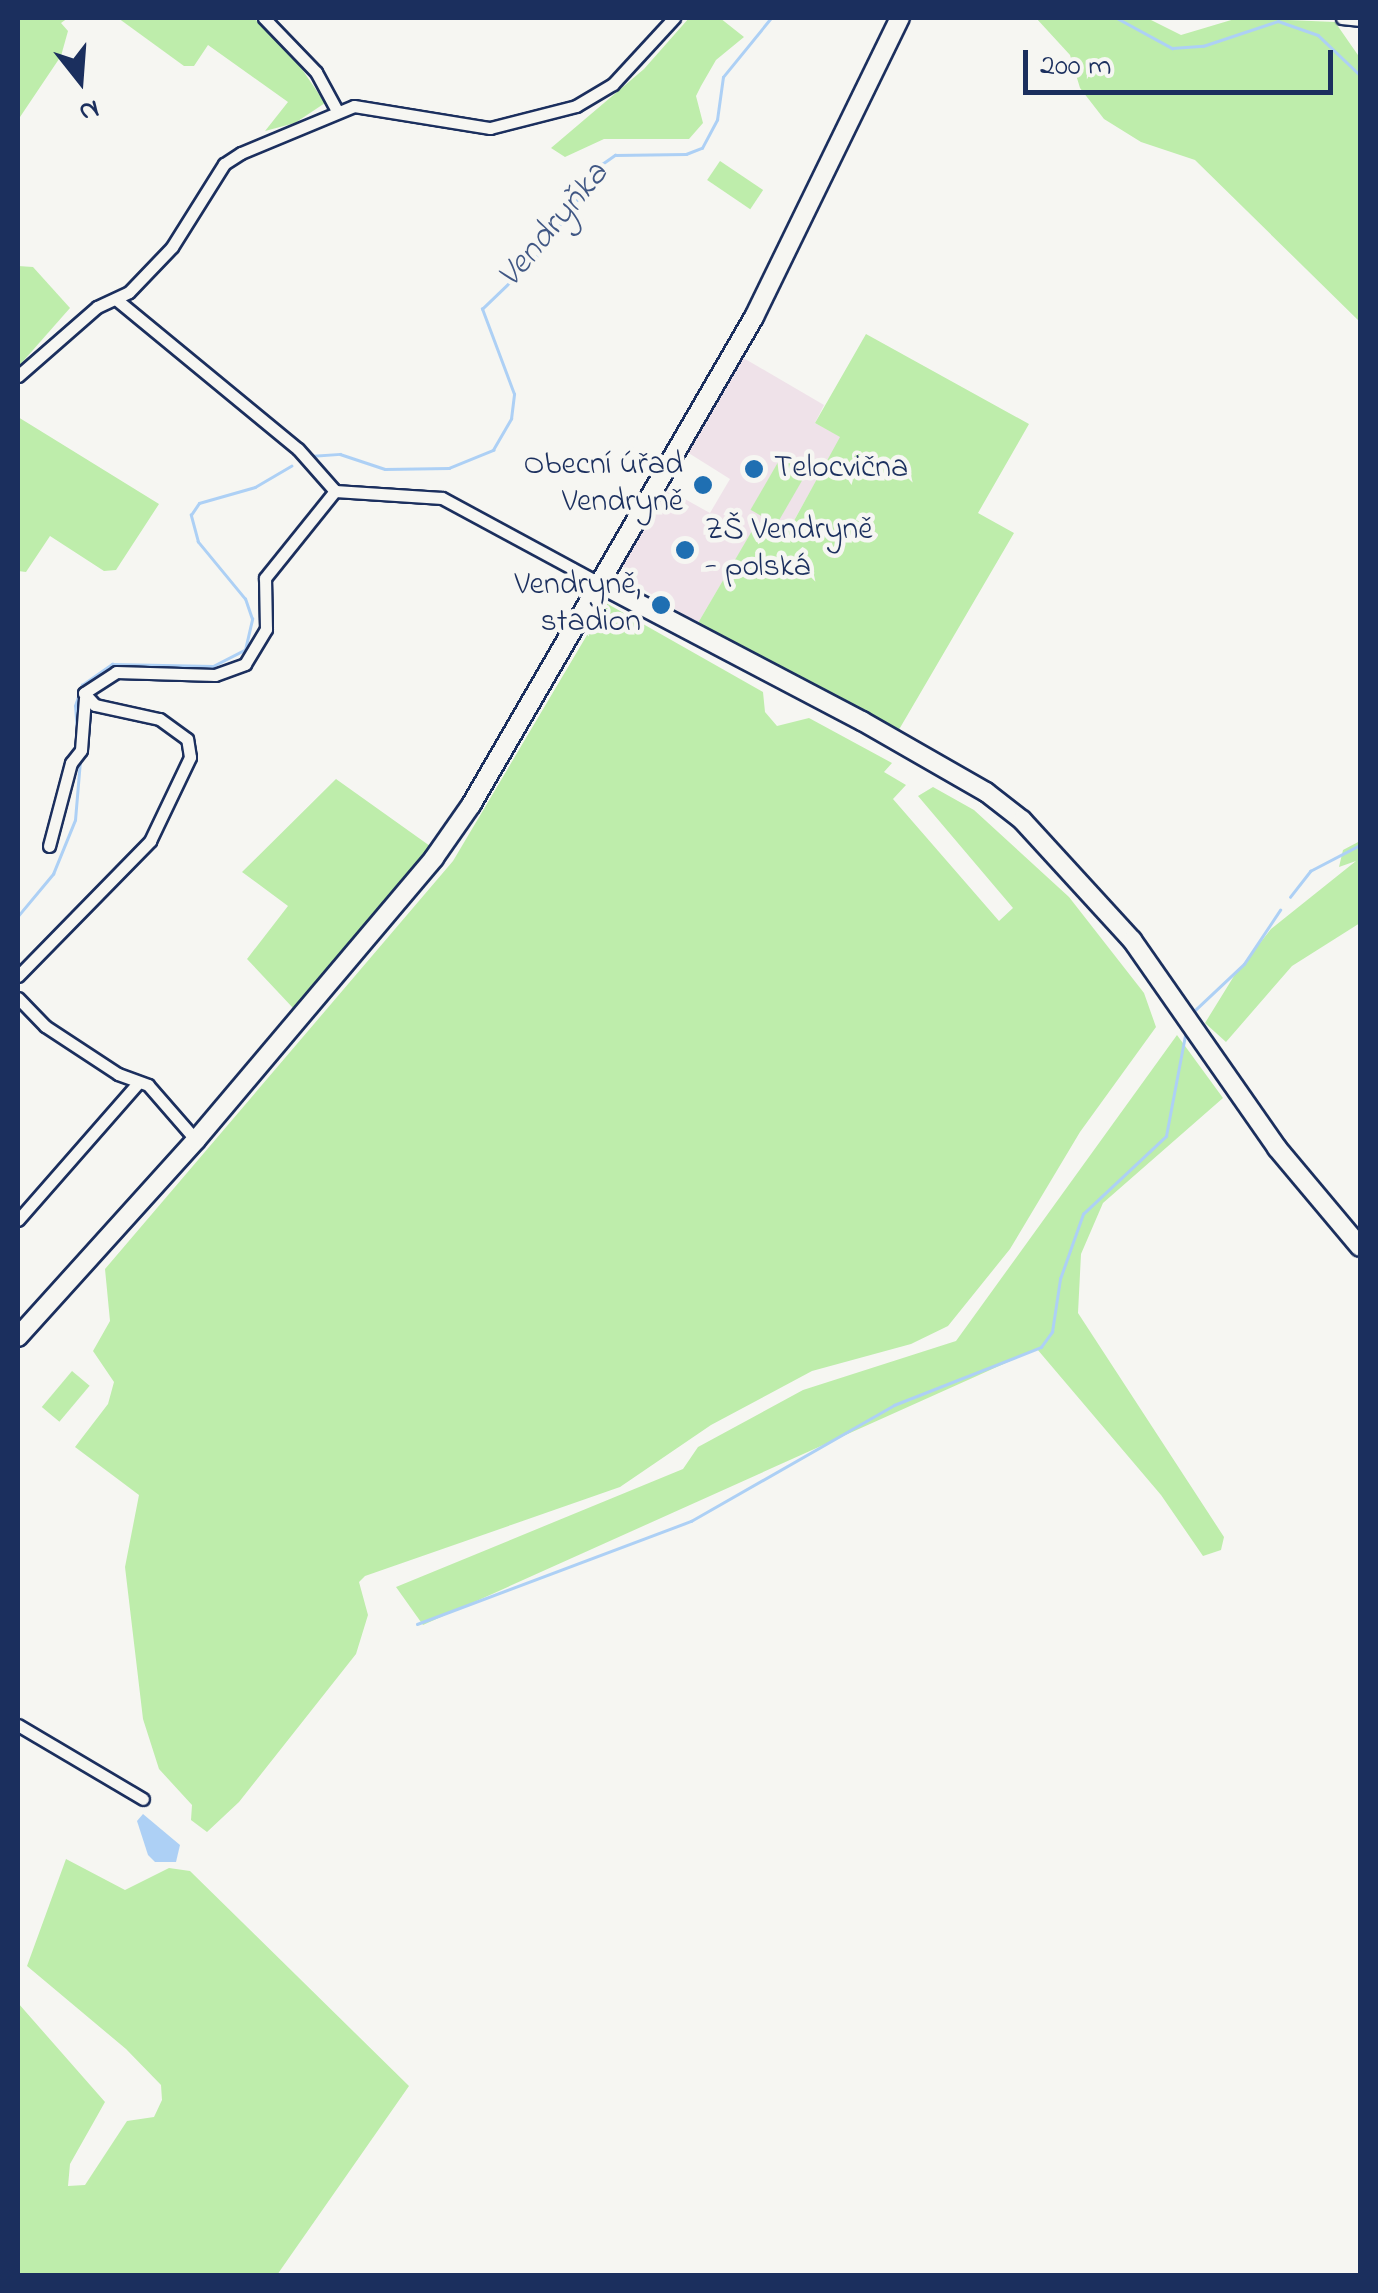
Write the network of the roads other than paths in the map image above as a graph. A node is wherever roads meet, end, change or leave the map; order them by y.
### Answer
1 (264, 18) edge
2 (674, 18) edge
3 (900, 18) edge
4 (1342, 18) edge
5 (1360, 20) edge
6 (336, 109) junction
7 (117, 300) junction
8 (18, 376) edge
9 (336, 491) junction
10 (600, 583) junction
11 (85, 698) junction
12 (50, 846) dead end
13 (18, 976) edge
14 (18, 998) edge
15 (137, 1084) junction
16 (196, 1140) junction
17 (18, 1220) edge
18 (1360, 1247) edge
19 (18, 1337) edge
20 (18, 1725) edge
21 (143, 1800) dead end

1 - 6 street
2 - 6 street
3 - 10 street
4 - 5 street
6 - 7 street
7 - 8 street
7 - 9 street
9 - 10 street
9 - 11 street
10 - 16 street
10 - 18 street
11 - 12 street
11 - 13 street
14 - 15 street
15 - 16 street
15 - 17 street
16 - 19 street
20 - 21 street

